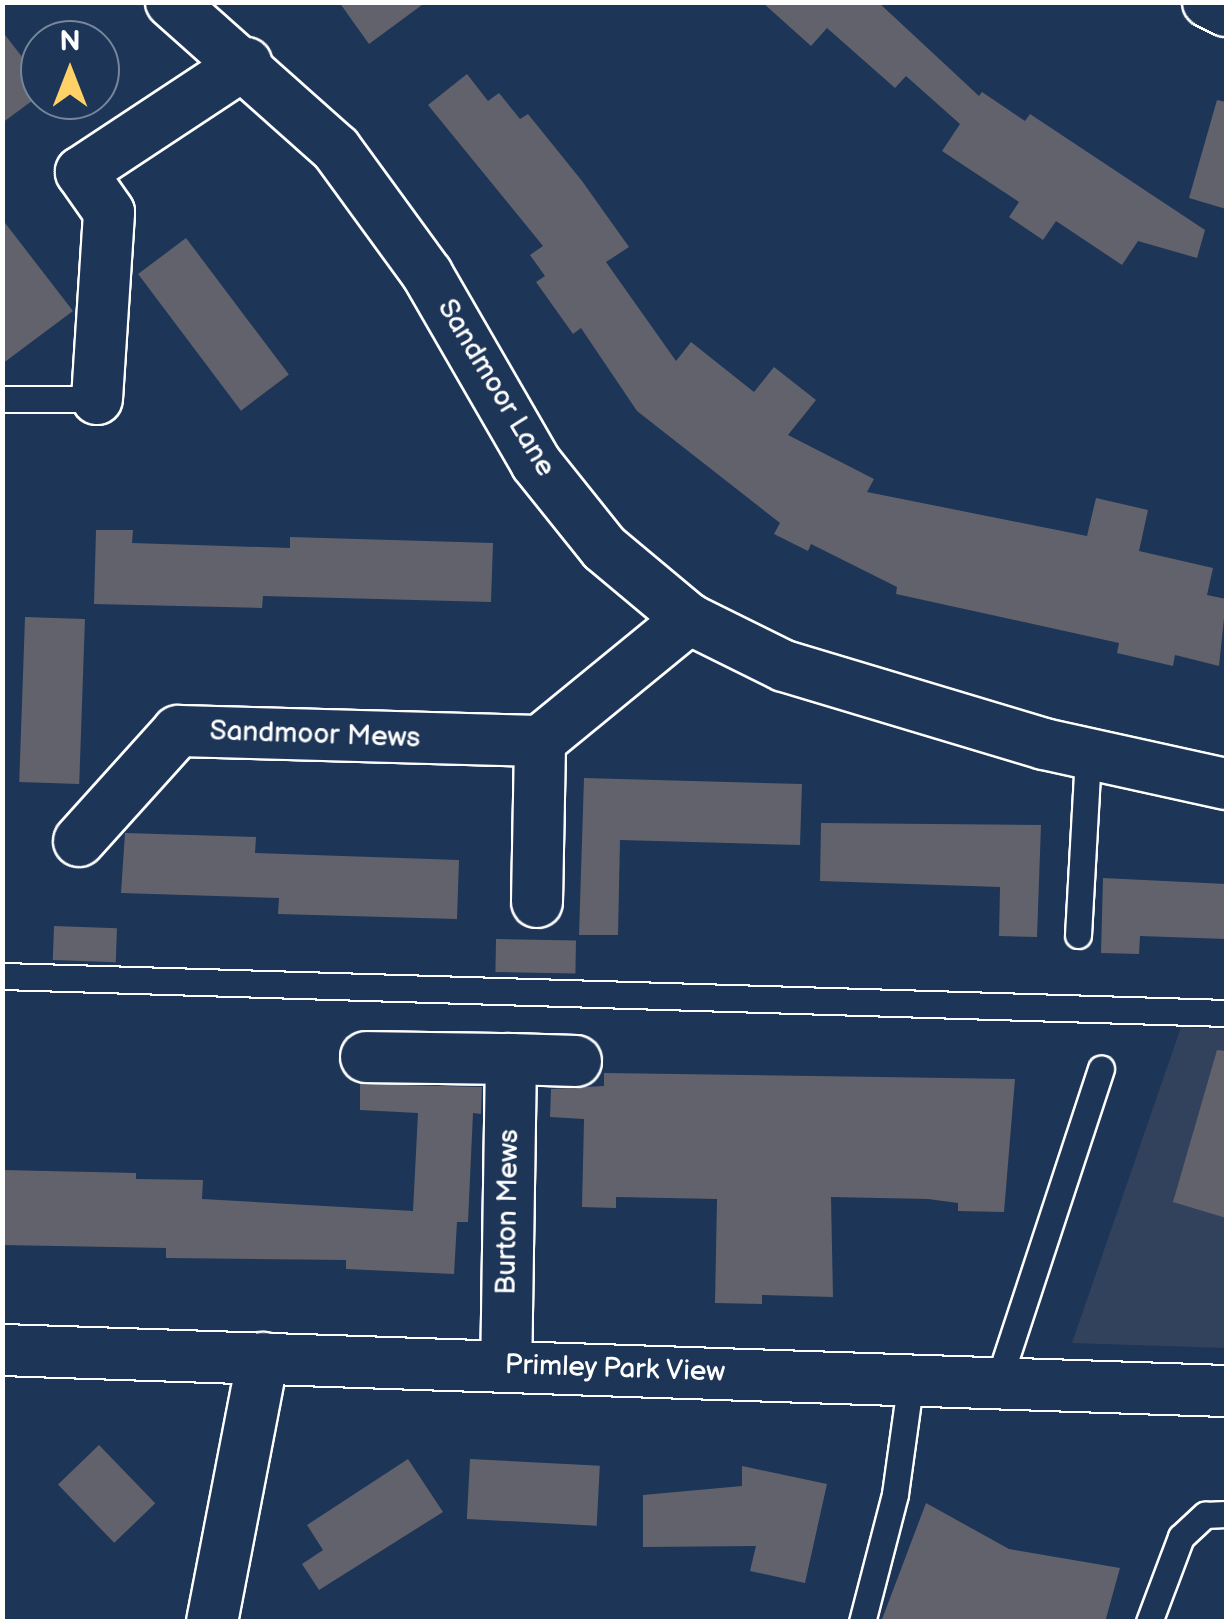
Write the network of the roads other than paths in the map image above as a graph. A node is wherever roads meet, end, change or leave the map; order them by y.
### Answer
1 (171, 2) edge
2 (1208, 2) edge
3 (1226, 11) edge
4 (246, 63) junction
5 (2, 399) edge
6 (96, 399) joint
7 (689, 619) junction
8 (540, 740) junction
9 (1088, 754) junction
10 (1226, 784) edge
11 (79, 842) dead end
12 (537, 902) dead end
13 (1078, 935) dead end
14 (2, 976) edge
15 (1226, 1013) edge
16 (366, 1056) dead end
17 (511, 1059) junction
18 (576, 1061) dead end
19 (1101, 1069) dead end
20 (2, 1350) edge
21 (263, 1358) junction
22 (506, 1366) junction
23 (911, 1379) junction
24 (998, 1382) junction
25 (1226, 1392) edge
26 (1226, 1514) edge
27 (212, 1622) edge
28 (862, 1622) edge
29 (1149, 1622) edge

1 - 4 street, Sandmoor Lane
2 - 3 street
4 - 6 street
4 - 7 street, Sandmoor Lane
5 - 6 lane
7 - 8 street
7 - 9 street, Sandmoor Lane
8 - 11 street, Sandmoor Mews
8 - 12 street
9 - 10 street, Sandmoor Lane
9 - 13 lane
14 - 15 lane
16 - 17 street
17 - 18 street
17 - 22 street, Burton Mews
19 - 24 lane
20 - 21 street, Primley Park View
21 - 22 street, Primley Park View
21 - 27 street
22 - 23 street, Primley Park View
23 - 24 street, Primley Park View
23 - 28 lane
24 - 25 street, Primley Park View
26 - 29 lane

